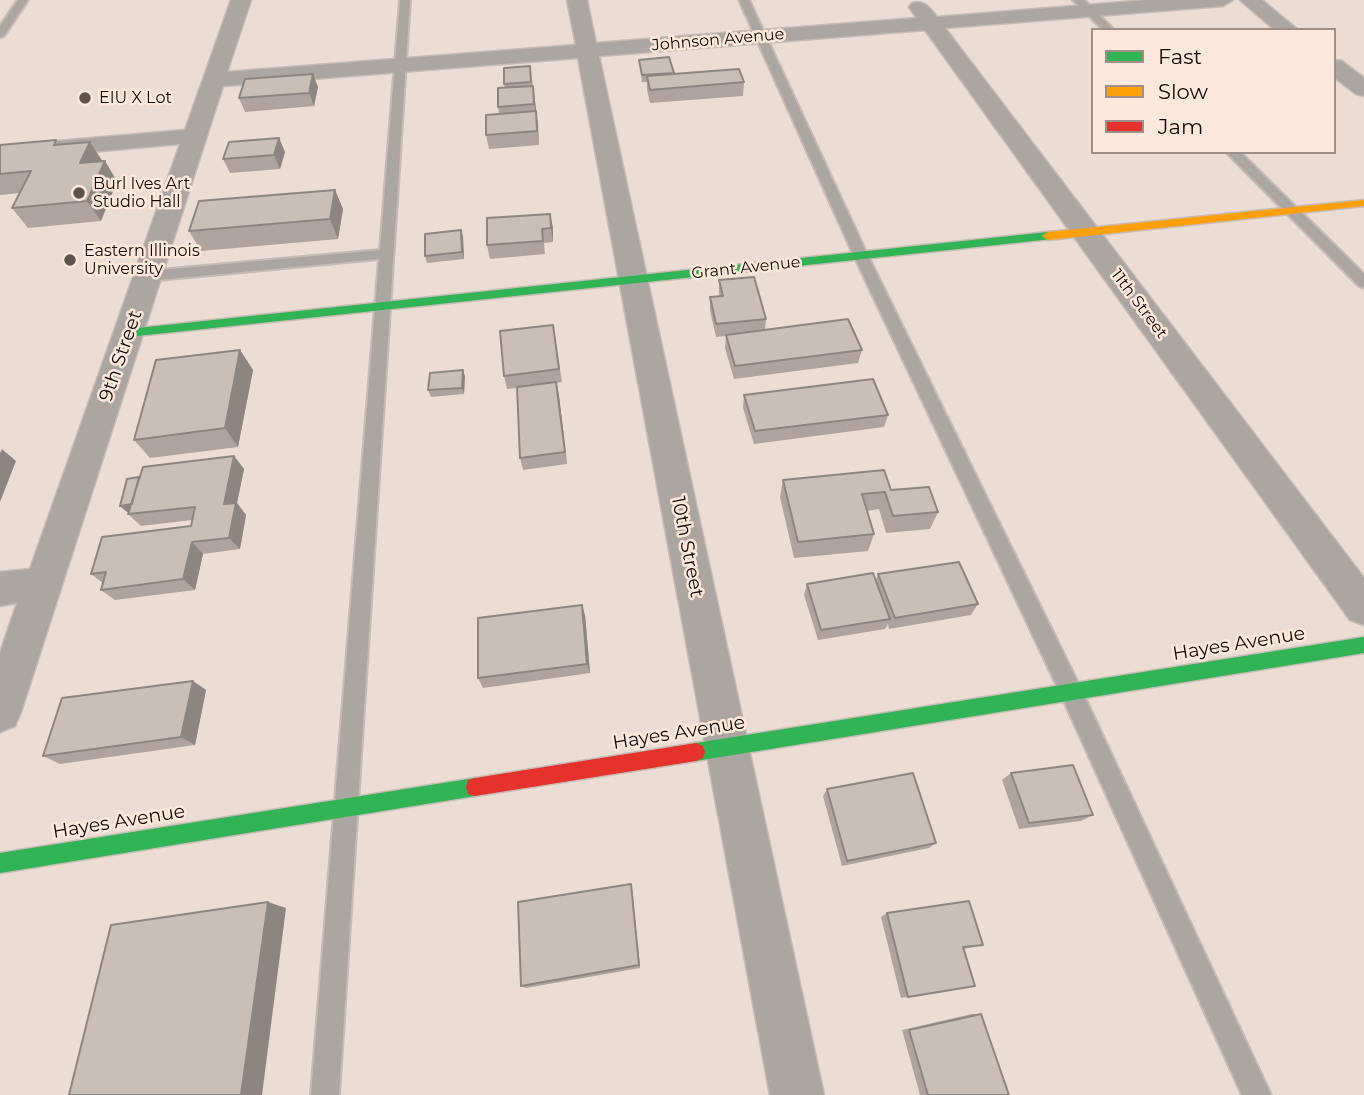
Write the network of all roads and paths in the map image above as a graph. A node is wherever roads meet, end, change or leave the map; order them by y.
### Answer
1 (23, 0) edge
2 (241, 0) edge
3 (405, 0) edge
4 (578, 0) edge
5 (744, 0) edge
6 (1223, 0) edge
7 (1250, 0) edge
8 (1084, 5) edge
9 (922, 12) edge
10 (1107, 28) edge
11 (1285, 28) edge
12 (0, 34) edge
13 (761, 37) junction
14 (587, 50) junction
15 (400, 65) junction
16 (1336, 68) edge
17 (214, 80) junction
18 (1364, 89) edge
19 (195, 136) junction
20 (0, 153) edge
21 (1234, 154) edge
22 (1364, 203) edge
23 (1290, 210) junction
24 (1086, 232) junction
25 (386, 254) junction
26 (861, 256) junction
27 (148, 276) junction
28 (634, 280) junction
29 (1364, 283) edge
30 (382, 307) junction
31 (128, 333) junction
32 (44, 584) junction
33 (0, 589) edge
34 (1364, 608) edge
35 (1364, 645) edge
36 (1070, 692) junction
37 (0, 712) edge
38 (727, 747) junction
39 (346, 807) junction
40 (0, 863) edge
41 (325, 1095) edge
42 (797, 1095) edge
43 (1258, 1095) edge

1 - 12 lane
2 - 17 street, 9th Street
3 - 15 lane
4 - 14 street, 10th Street
5 - 13 lane
6 - 8 street, Johnson Avenue
7 - 11 street
8 - 9 street, Johnson Avenue
8 - 10 lane
9 - 13 street, Johnson Avenue
9 - 24 street, 11th Street
13 - 14 street, Johnson Avenue
13 - 26 lane
14 - 15 street, Johnson Avenue
14 - 28 street, 10th Street
15 - 17 street, Johnson Avenue
15 - 25 lane
16 - 18 street
17 - 19 street, 9th Street
19 - 20 street
19 - 27 street, 9th Street
21 - 23 lane
22 - 23 street, Grant Avenue
23 - 24 street, Grant Avenue
23 - 29 lane
24 - 26 street, Grant Avenue
24 - 34 street, 11th Street
25 - 27 lane
25 - 30 lane
26 - 28 street, Grant Avenue
26 - 36 lane
27 - 31 street, 9th Street
28 - 30 street, Grant Avenue
28 - 38 street, 10th Street
30 - 31 street, Grant Avenue
30 - 39 lane
31 - 32 street, 9th Street
32 - 33 street
32 - 37 street, 9th Street
35 - 36 street, Hayes Avenue
36 - 38 street, Hayes Avenue
36 - 43 lane
38 - 39 street, Hayes Avenue
38 - 42 street, 10th Street
39 - 40 street, Hayes Avenue
39 - 41 lane

